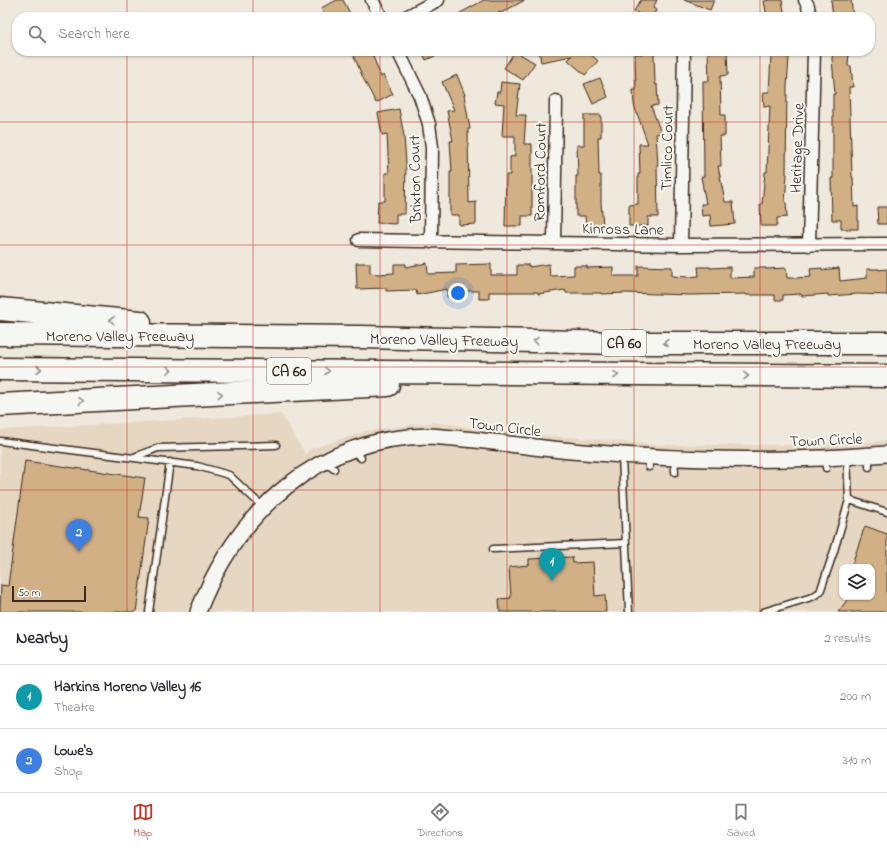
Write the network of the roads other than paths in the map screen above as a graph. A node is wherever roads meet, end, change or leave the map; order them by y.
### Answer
1 (372, 0) edge
2 (438, 0) edge
3 (806, 0) edge
4 (378, 12) edge
5 (415, 12) edge
6 (809, 12) edge
7 (400, 56) edge
8 (684, 56) edge
9 (814, 56) edge
10 (556, 101) dead end
11 (359, 240) dead end
12 (431, 242) junction
13 (554, 243) junction
14 (887, 244) edge
15 (681, 245) junction
16 (809, 245) junction
17 (0, 309) edge
18 (0, 334) edge
19 (361, 336) junction
20 (887, 343) edge
21 (0, 369) edge
22 (577, 375) junction
23 (887, 376) edge
24 (0, 405) edge
25 (0, 441) edge
26 (276, 446) dead end
27 (887, 454) edge
28 (622, 455) junction
29 (847, 456) junction
30 (133, 458) junction
31 (170, 462) junction
32 (849, 500) junction
33 (264, 507) junction
34 (887, 512) edge
35 (626, 543) junction
36 (493, 549) dead end
37 (149, 612) edge
38 (198, 612) edge
39 (630, 612) edge
40 (762, 612) edge

1 - 4 street
2 - 5 street
3 - 6 street
7 - 12 street, Brixton Court
8 - 15 street, Timlico Court
9 - 16 street, Heritage Drive
10 - 13 street, Romford Court
11 - 12 street, Kinross Lane
12 - 13 street, Kinross Lane
13 - 15 street, Kinross Lane
14 - 16 street, Kinross Lane
15 - 16 street, Kinross Lane
19 -> 17 highway
18 - 19 highway, Moreno Valley Freeway / CA 60
20 -> 19 highway, Moreno Valley Freeway / CA 60
21 -> 22 highway, Moreno Valley Freeway / CA 60
22 -> 23 highway, Moreno Valley Freeway / CA 60
24 -> 22 highway
25 - 30 lane
26 - 30 lane
27 - 29 street, Town Circle
28 - 29 street, Town Circle
28 - 33 street, Town Circle
28 - 35 lane
29 - 32 lane
30 - 31 lane
31 - 33 lane
31 - 37 lane
32 - 34 lane
32 - 40 lane
33 - 38 street, Town Circle
35 - 36 lane
35 - 39 lane

